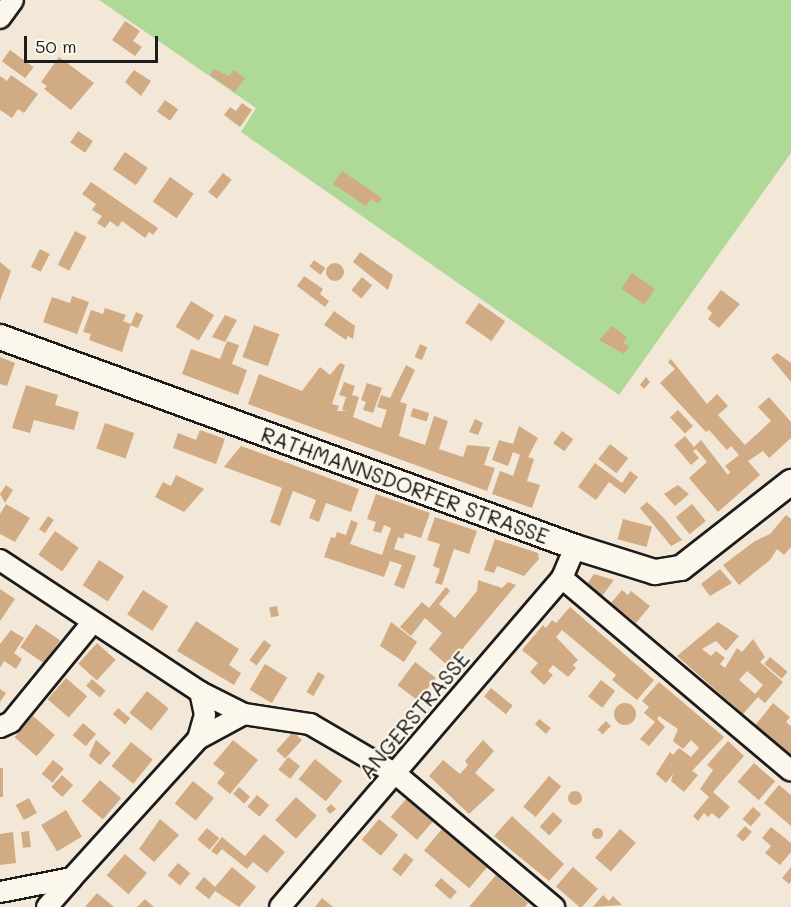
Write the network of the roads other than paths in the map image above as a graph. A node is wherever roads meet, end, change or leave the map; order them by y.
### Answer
1 (13, 0) edge
2 (0, 18) edge
3 (0, 337) edge
4 (788, 490) edge
5 (575, 547) junction
6 (0, 560) edge
7 (562, 578) junction
8 (92, 623) junction
9 (200, 692) junction
10 (244, 714) junction
11 (0, 727) edge
12 (198, 739) junction
13 (791, 771) edge
14 (396, 774) junction
15 (72, 878) junction
16 (7, 897) edge
17 (47, 907) edge
18 (280, 907) edge
19 (554, 907) edge

1 - 2 street
3 - 5 street, RATHMANNSDORFER STRASSE
4 - 5 street, RATHMANNSDORFER STRASSE
5 - 7 street, ANGERSTRASSE
6 - 8 street
7 - 13 street
7 - 14 street, ANGERSTRASSE
8 - 9 street
8 - 11 street
9 - 10 street
9 - 12 street
10 - 12 street
10 - 14 street
12 - 15 street
14 - 18 street, ANGERSTRASSE
14 - 19 street
15 - 16 street
15 - 17 street

